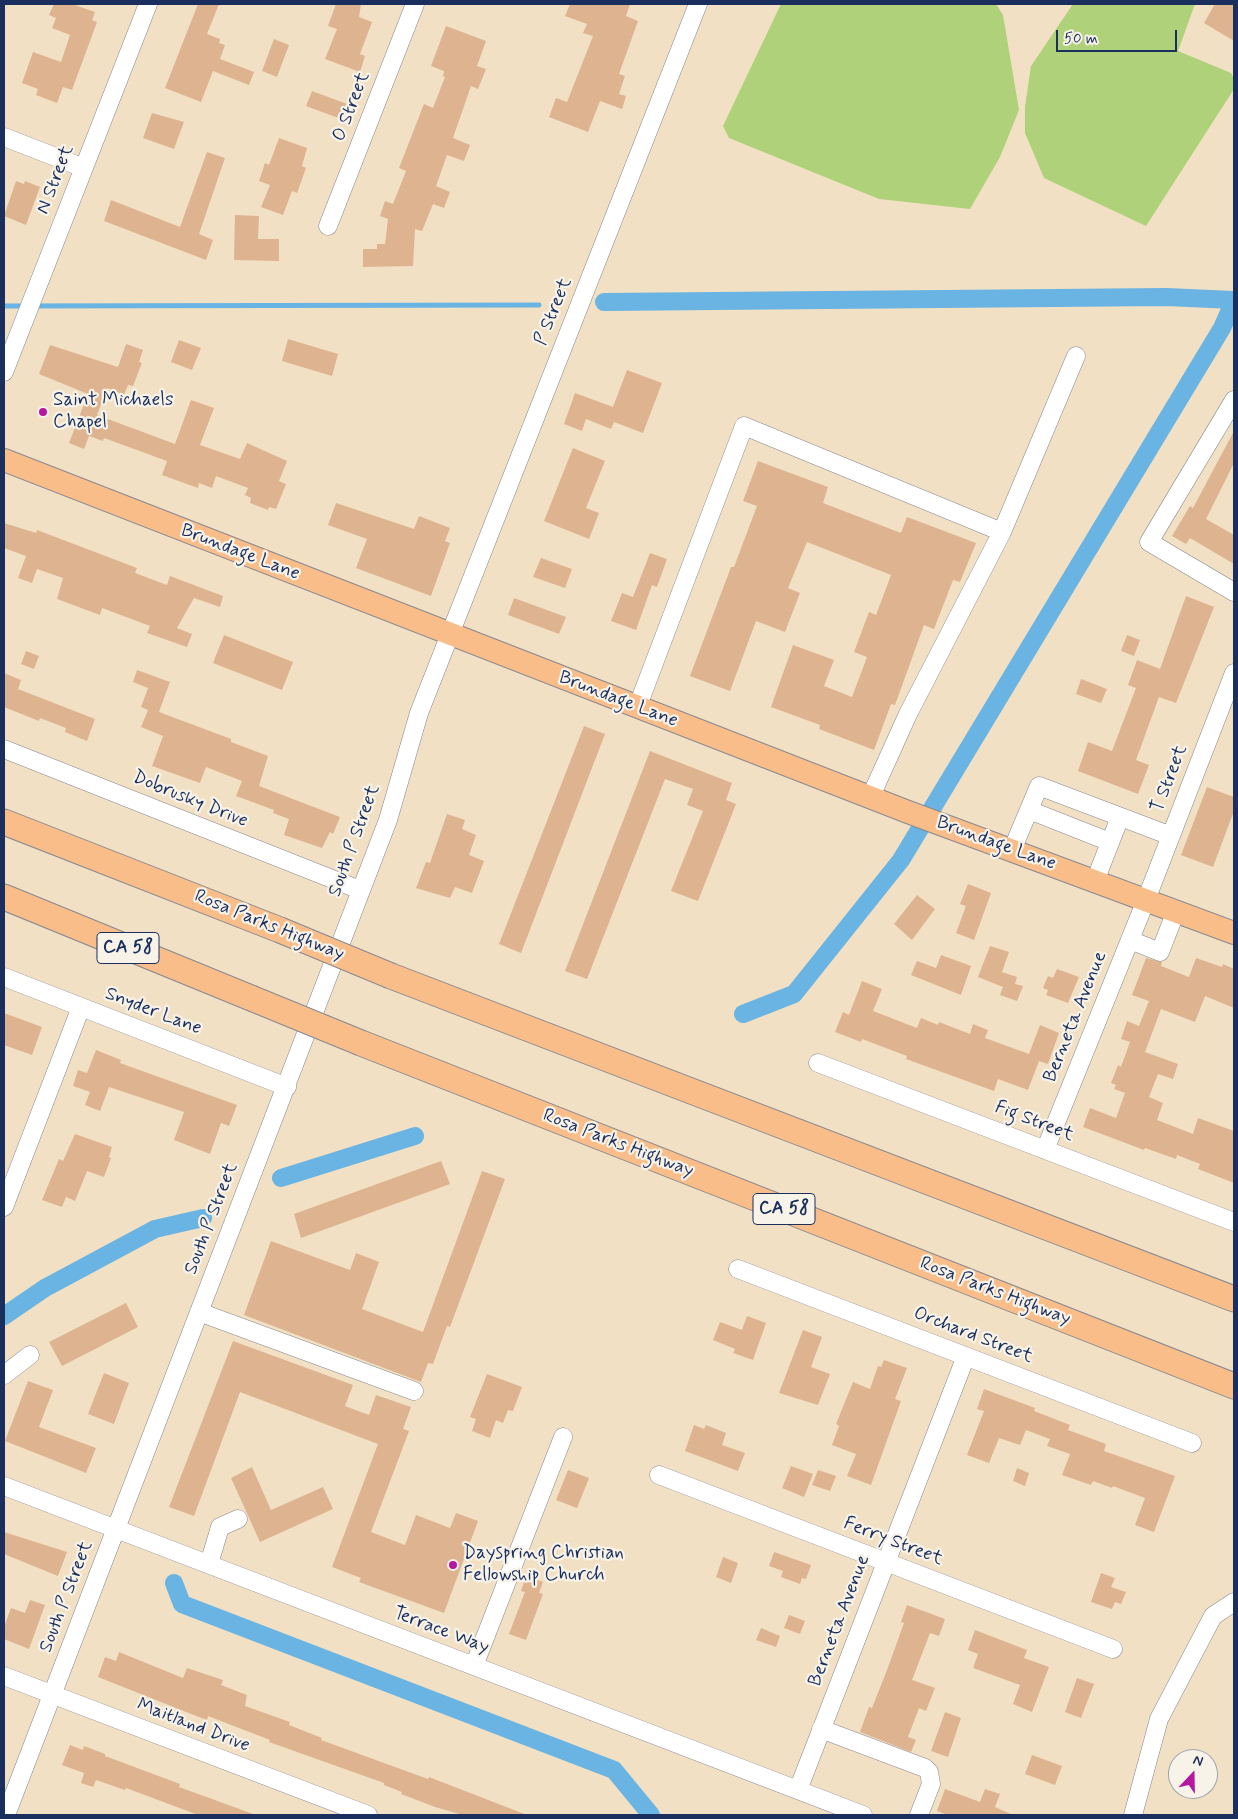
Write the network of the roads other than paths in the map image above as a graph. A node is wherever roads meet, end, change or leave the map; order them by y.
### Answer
1 (148, 4) edge
2 (415, 4) edge
3 (698, 4) edge
4 (4, 137) edge
5 (84, 168) junction
6 (328, 226) dead end
7 (1076, 356) dead end
8 (4, 372) edge
9 (1234, 400) edge
10 (4, 460) edge
11 (1002, 532) junction
12 (1234, 592) edge
13 (449, 635) junction
14 (1234, 673) edge
15 (637, 708) junction
16 (1226, 716) edge
17 (4, 749) edge
18 (870, 798) junction
19 (1029, 810) junction
20 (4, 816) edge
21 (1120, 817) junction
22 (4, 822) edge
23 (35, 834) junction
24 (1171, 836) junction
25 (1110, 842) junction
26 (1012, 850) junction
27 (1094, 881) junction
28 (360, 890) junction
29 (4, 897) edge
30 (1146, 900) junction
31 (1176, 911) junction
32 (1234, 933) edge
33 (1130, 940) junction
34 (4, 977) edge
35 (82, 1008) junction
36 (818, 1063) dead end
37 (286, 1087) junction
38 (1045, 1150) junction
39 (4, 1207) edge
40 (1234, 1222) edge
41 (738, 1269) dead end
42 (1234, 1299) edge
43 (199, 1312) junction
44 (30, 1355) dead end
45 (966, 1356) junction
46 (4, 1375) edge
47 (1234, 1387) edge
48 (414, 1391) dead end
49 (563, 1437) dead end
50 (1192, 1443) dead end
51 (658, 1475) dead end
52 (4, 1486) edge
53 (238, 1519) dead end
54 (116, 1529) junction
55 (886, 1562) junction
56 (209, 1564) junction
57 (1234, 1602) edge
58 (1113, 1649) dead end
59 (474, 1666) junction
60 (4, 1676) edge
61 (52, 1694) junction
62 (821, 1728) junction
63 (798, 1790) junction
64 (6, 1815) edge
65 (368, 1815) edge
66 (863, 1815) edge
67 (919, 1815) edge
68 (1132, 1815) edge

1 - 5 street, N Street
2 - 6 street, O Street
3 - 13 street, P Street
4 - 5 street
5 - 8 street, N Street
7 - 11 street
9 - 12 street
10 - 13 main road, Brundage Lane
11 - 15 street
11 - 18 street
13 - 15 main road, Brundage Lane
13 - 28 street, South P Street
14 - 16 street, T Street
15 - 18 main road, Brundage Lane
16 - 24 street, T Street
17 - 28 street, Dobrusky Drive
18 - 26 main road, Brundage Lane
19 - 21 street
19 - 25 street
19 - 26 street
20 - 23 highway
21 - 24 street
21 - 25 street
22 - 23 highway, Rosa Parks Highway
23 - 42 highway, Rosa Parks Highway, bridge
24 - 30 street, T Street
25 - 27 street
26 - 27 main road, Brundage Lane
27 - 30 main road, Brundage Lane
28 - 37 street, South P Street
29 - 47 highway, Rosa Parks Highway / CA 58, bridge
30 - 31 main road, Brundage Lane
30 - 33 street, Berneta Avenue
31 - 32 main road, Brundage Lane
31 - 33 street
33 - 38 street, Berneta Avenue
34 - 35 street, Snyder Lane
35 - 37 street, Snyder Lane
35 - 39 street
36 - 38 street, Fig Street
37 - 43 street, South P Street
38 - 40 street, Fig Street
41 - 45 street, Orchard Street
43 - 48 street
43 - 54 street, South P Street
44 - 46 street
45 - 50 street, Orchard Street
45 - 55 street, Berneta Avenue
49 - 59 street
51 - 55 street, Ferry Street
52 - 54 street, Terrace Way
53 - 56 street
54 - 56 street, Terrace Way
54 - 61 street, South P Street
55 - 58 street, Ferry Street
55 - 62 street, Berneta Avenue
56 - 59 street, Terrace Way
57 - 68 street
59 - 63 street, Terrace Way
60 - 61 street, Maitland Drive
61 - 64 street, South P Street
61 - 65 street, Maitland Drive
62 - 63 street, Berneta Avenue
62 - 67 street
63 - 66 street, Terrace Way

